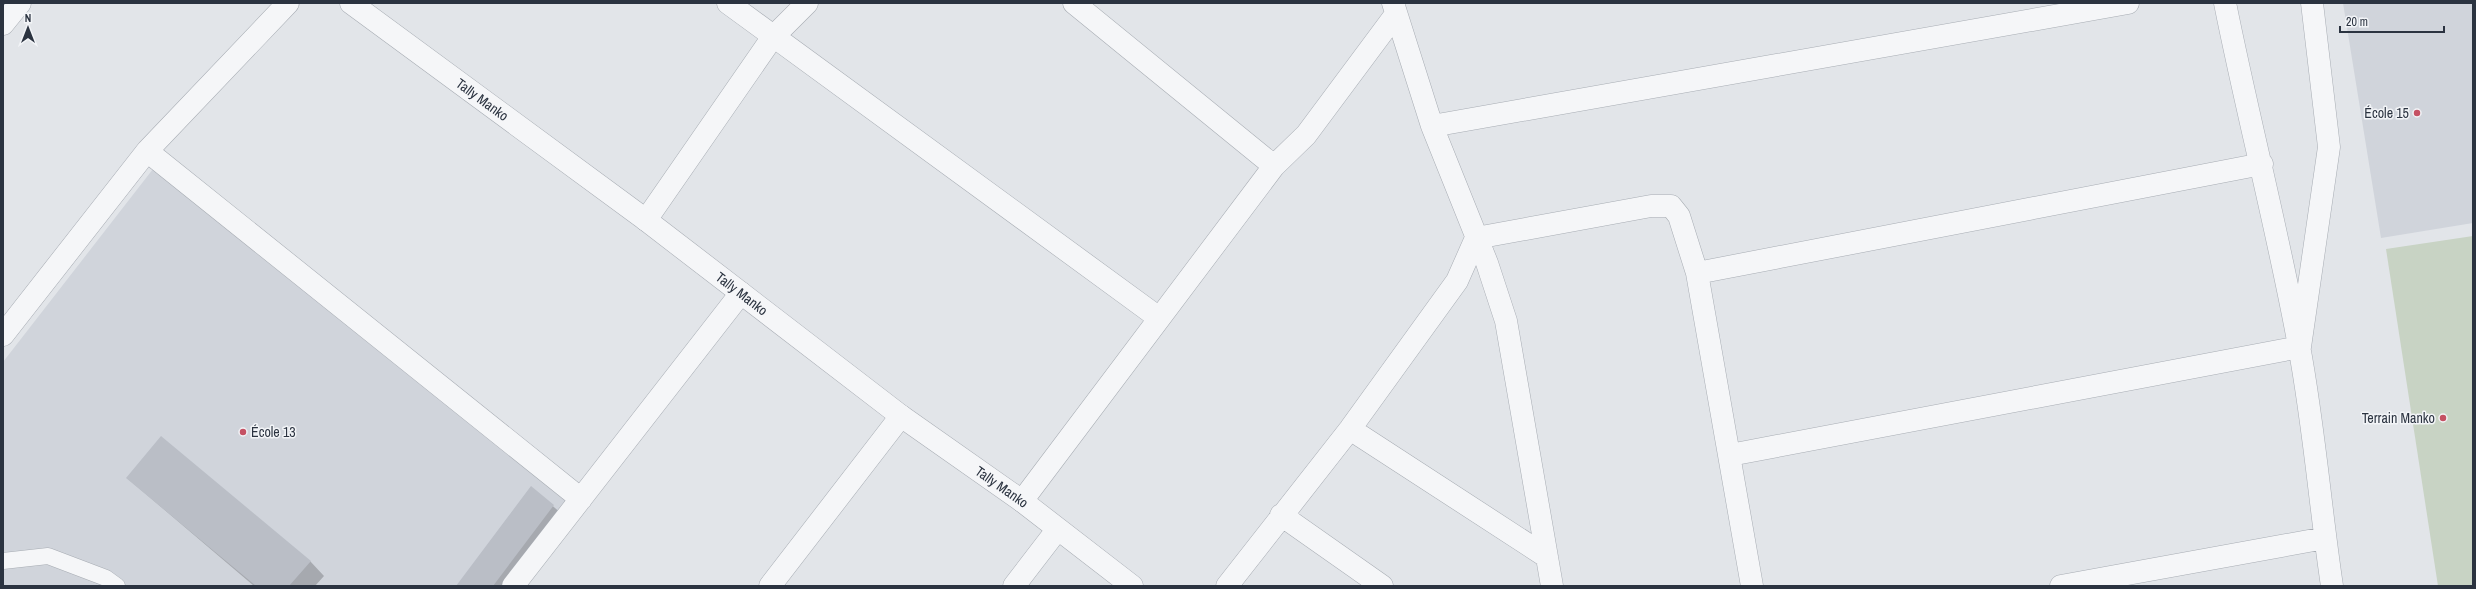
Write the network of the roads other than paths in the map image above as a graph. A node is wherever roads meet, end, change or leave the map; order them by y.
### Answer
1 (20, 3) edge
2 (288, 3) edge
3 (351, 3) edge
4 (728, 3) edge
5 (807, 3) edge
6 (1074, 3) edge
7 (2128, 3) edge
8 (2225, 3) edge
9 (2312, 3) edge
10 (1394, 9) edge
11 (3, 24) edge
12 (772, 38) junction
13 (1432, 126) junction
14 (147, 151) junction
15 (2262, 164) junction
16 (1274, 166) junction
17 (646, 220) junction
18 (1476, 238) junction
19 (1697, 273) junction
20 (741, 293) junction
21 (1159, 318) junction
22 (3, 335) edge
23 (2300, 347) junction
24 (901, 416) junction
25 (1350, 429) junction
26 (1730, 455) junction
27 (581, 499) junction
28 (1022, 501) junction
29 (1281, 515) junction
30 (1057, 530) junction
31 (2325, 538) junction
32 (1547, 557) junction
33 (3, 560) edge
34 (117, 586) edge
35 (513, 586) edge
36 (770, 586) edge
37 (1014, 586) edge
38 (1132, 586) edge
39 (1227, 586) edge
40 (1382, 586) edge
41 (1552, 586) edge
42 (1752, 586) edge
43 (2062, 586) edge
44 (2332, 586) edge

1 - 11 street
2 - 14 street
3 - 17 street, Tally Manko
4 - 12 street
5 - 12 street
6 - 16 street
7 - 13 street
8 - 15 street
9 - 23 street
10 - 13 street
10 - 16 street
12 - 17 street
12 - 21 street
13 - 18 street
14 - 22 street
14 - 27 street
15 - 19 street
15 - 23 street
16 - 21 street
17 - 20 street, Tally Manko
18 - 19 street
18 - 25 street
18 - 32 street
19 - 26 street
20 - 24 street, Tally Manko
20 - 27 street
21 - 28 street
23 - 26 street
23 - 31 street
24 - 28 street, Tally Manko
24 - 36 street
25 - 29 street
25 - 32 street
26 - 42 street
27 - 35 street
28 - 30 street, Tally Manko
29 - 39 street
29 - 40 street
30 - 37 street
30 - 38 street, Tally Manko
31 - 43 street
31 - 44 street
32 - 41 street
33 - 34 lane

